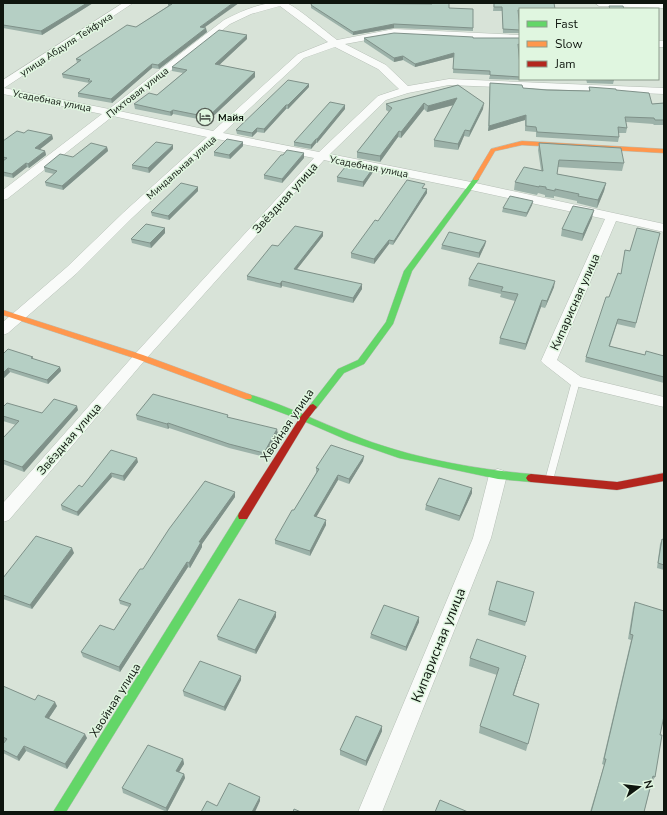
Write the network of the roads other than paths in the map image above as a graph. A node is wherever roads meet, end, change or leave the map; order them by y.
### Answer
1 (129, 3) edge
2 (280, 3) edge
3 (599, 3) edge
4 (649, 3) edge
5 (662, 5) edge
6 (519, 38) edge
7 (335, 43) junction
8 (3, 85) edge
9 (406, 90) junction
10 (664, 90) edge
11 (3, 91) edge
12 (110, 112) junction
13 (215, 135) junction
14 (664, 151) edge
15 (322, 156) junction
16 (471, 186) junction
17 (3, 196) edge
18 (612, 218) junction
19 (664, 228) edge
20 (3, 312) edge
21 (19, 316) junction
22 (3, 330) edge
23 (140, 357) junction
24 (576, 380) junction
25 (664, 402) edge
26 (304, 418) junction
27 (498, 475) junction
28 (664, 477) edge
29 (549, 480) junction
30 (644, 482) junction
31 (664, 485) edge
32 (3, 515) edge
33 (59, 812) edge
34 (370, 812) edge

1 - 8 street, улица Абдуля Тейфука
2 - 7 street
2 - 12 street, Пихтовая улица
3 - 5 street
4 - 5 street
6 - 7 street, Миндальная улица
7 - 9 street
7 - 13 street, Миндальная улица
9 - 10 street, Звёздная улица
9 - 15 street, Звёздная улица
11 - 12 street, Усадебная улица
12 - 13 street, Усадебная улица
12 - 17 street, Пихтовая улица
13 - 15 street, Усадебная улица
13 - 21 street, Миндальная улица
14 - 16 street, Хвойная улица
15 - 16 street, Усадебная улица
15 - 23 street, Звёздная улица
16 - 18 street, Усадебная улица
16 - 26 street, Хвойная улица
18 - 19 street, Усадебная улица
18 - 24 street, Кипарисная улица
20 - 21 street
21 - 22 street, Миндальная улица
21 - 23 street
23 - 26 street
23 - 32 street, Звёздная улица
24 - 25 street, Кипарисная улица
24 - 29 lane
26 - 27 street
26 - 33 street, Хвойная улица
27 - 29 street
27 - 34 street, Кипарисная улица
28 - 30 street
29 - 30 street
30 - 31 street

